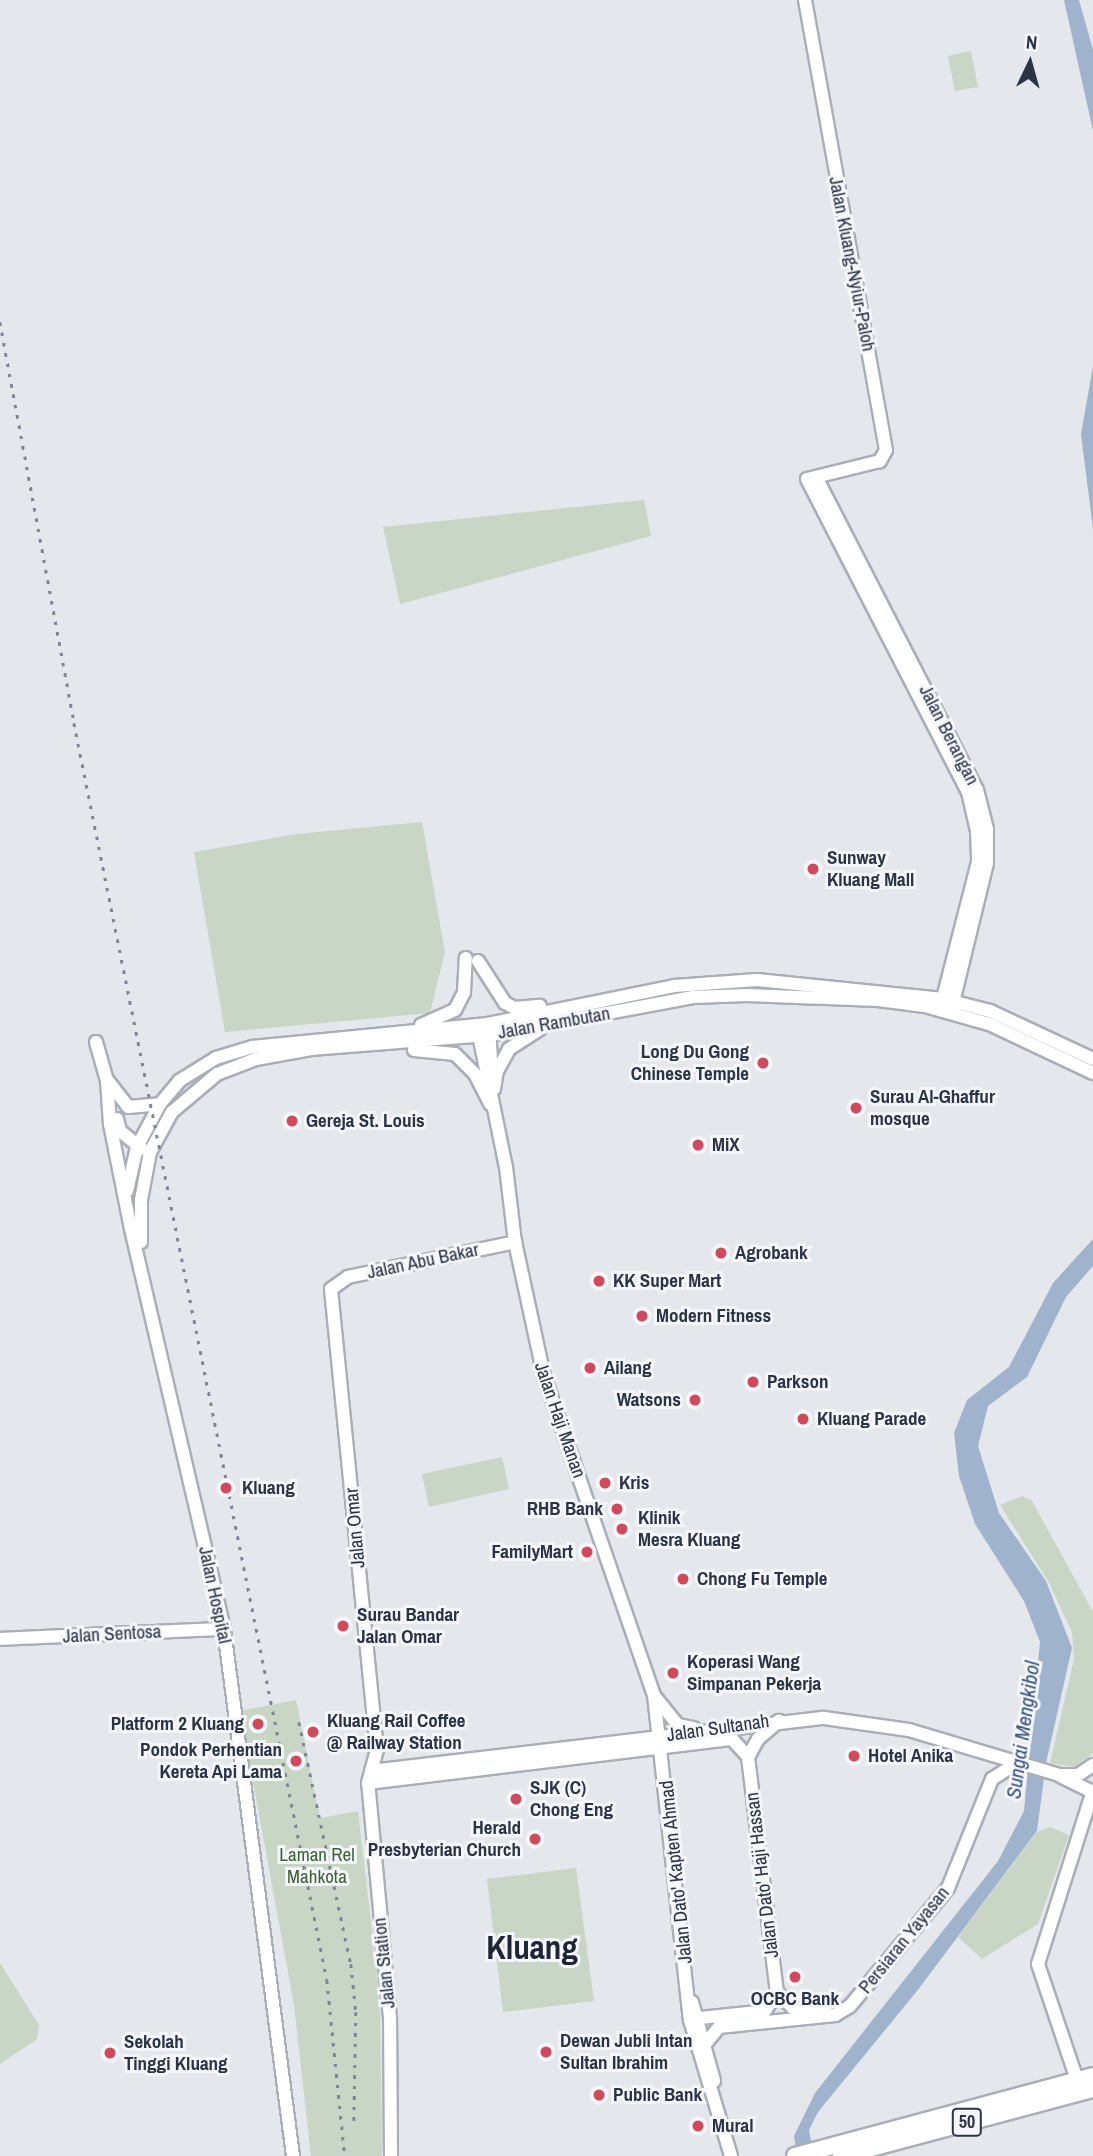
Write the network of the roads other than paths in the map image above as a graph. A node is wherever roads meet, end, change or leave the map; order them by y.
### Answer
1 (805, 0) edge
2 (812, 478) junction
3 (592, 1002) junction
4 (947, 1005) junction
5 (549, 1024) junction
6 (484, 1030) junction
7 (391, 1039) junction
8 (96, 1042) dead end
9 (1093, 1059) edge
10 (1093, 1073) edge
11 (107, 1081) junction
12 (493, 1098) junction
13 (160, 1104) junction
14 (137, 1147) junction
15 (150, 1152) junction
16 (126, 1195) junction
17 (515, 1242) junction
18 (142, 1260) junction
19 (333, 1284) joint
20 (224, 1629) junction
21 (0, 1639) edge
22 (654, 1695) junction
23 (780, 1720) junction
24 (712, 1729) junction
25 (662, 1741) junction
26 (982, 1750) junction
27 (748, 1757) junction
28 (1018, 1762) junction
29 (1093, 1765) edge
30 (1059, 1775) junction
31 (369, 1777) junction
32 (992, 1779) junction
33 (1093, 1792) edge
34 (777, 1992) junction
35 (691, 1999) junction
36 (835, 2015) junction
37 (700, 2018) junction
38 (706, 2043) junction
39 (1093, 2076) edge
40 (1077, 2080) junction
41 (713, 2089) junction
42 (1093, 2089) edge
43 (835, 2151) edge
44 (293, 2156) edge
45 (391, 2156) edge
46 (731, 2156) edge
47 (795, 2156) edge

1 - 2 street, Jalan Kluang-Nyiur-Paloh
2 - 4 street, Jalan Berangan
2 - 4 street, Jalan Berangan
3 - 4 street, Jalan Rambutan
3 - 6 street, Jalan Rambutan
3 - 7 street
4 - 5 street, Jalan Rambutan
4 - 9 street, Jalan Rambutan
4 - 10 street, Jalan Rambutan
5 - 6 street, Jalan Rambutan
5 - 12 street
6 - 7 street, Jalan Rambutan
6 - 12 street, Jalan Haji Manan
7 - 12 street
7 - 13 street, Jalan Rambutan
7 - 15 street, Jalan Rambutan
8 - 11 street, Jalan Hospital
11 - 13 street
11 - 14 street
11 - 16 street, Jalan Hospital
12 - 17 street, Jalan Haji Manan
13 - 14 street, Jalan Rambutan
14 - 15 street
14 - 16 street, Jalan Rambutan
15 - 18 street, Jalan Rambutan
16 - 18 street, Jalan Hospital
17 - 19 street, Jalan Abu Bakar
17 - 22 street, Jalan Haji Manan
18 - 20 street, Jalan Hospital
19 - 31 street, Jalan Omar
20 - 21 street, Jalan Sentosa
20 - 44 street, Jalan Hospital
22 - 24 street
22 - 25 street, Jalan Haji Manan
23 - 24 street, Jalan Sultanah
23 - 26 street, Jalan Sultanah
23 - 27 street
24 - 25 street, Jalan Sultanah
25 - 27 street, Jalan Sultanah
25 - 31 street, Jalan Sultanah
25 - 35 street, Jalan Dato' Kapten Ahmad
26 - 28 street, Jalan Sultanah
26 - 32 street
27 - 34 street, Jalan Dato' Haji Hassan
28 - 30 street, Jalan Sultanah
28 - 32 street
29 - 30 street
30 - 33 street, Jalan Sultanah
31 - 45 street, Jalan Station
32 - 36 street, Persiaran Yayasan
33 - 40 street
34 - 36 street
34 - 37 street
35 - 37 street, Jalan Dato' Kapten Ahmad
35 - 41 street, Jalan Dato' Kapten Ahmad
36 - 38 street
37 - 38 street, Jalan Dato' Kapten Ahmad
38 - 41 street, Jalan Dato' Kapten Ahmad
39 - 40 highway, 50
40 - 43 highway, 50
41 - 46 street, Jalan Dato' Kapten Ahmad
42 - 43 highway, 50
43 - 47 highway, 50

